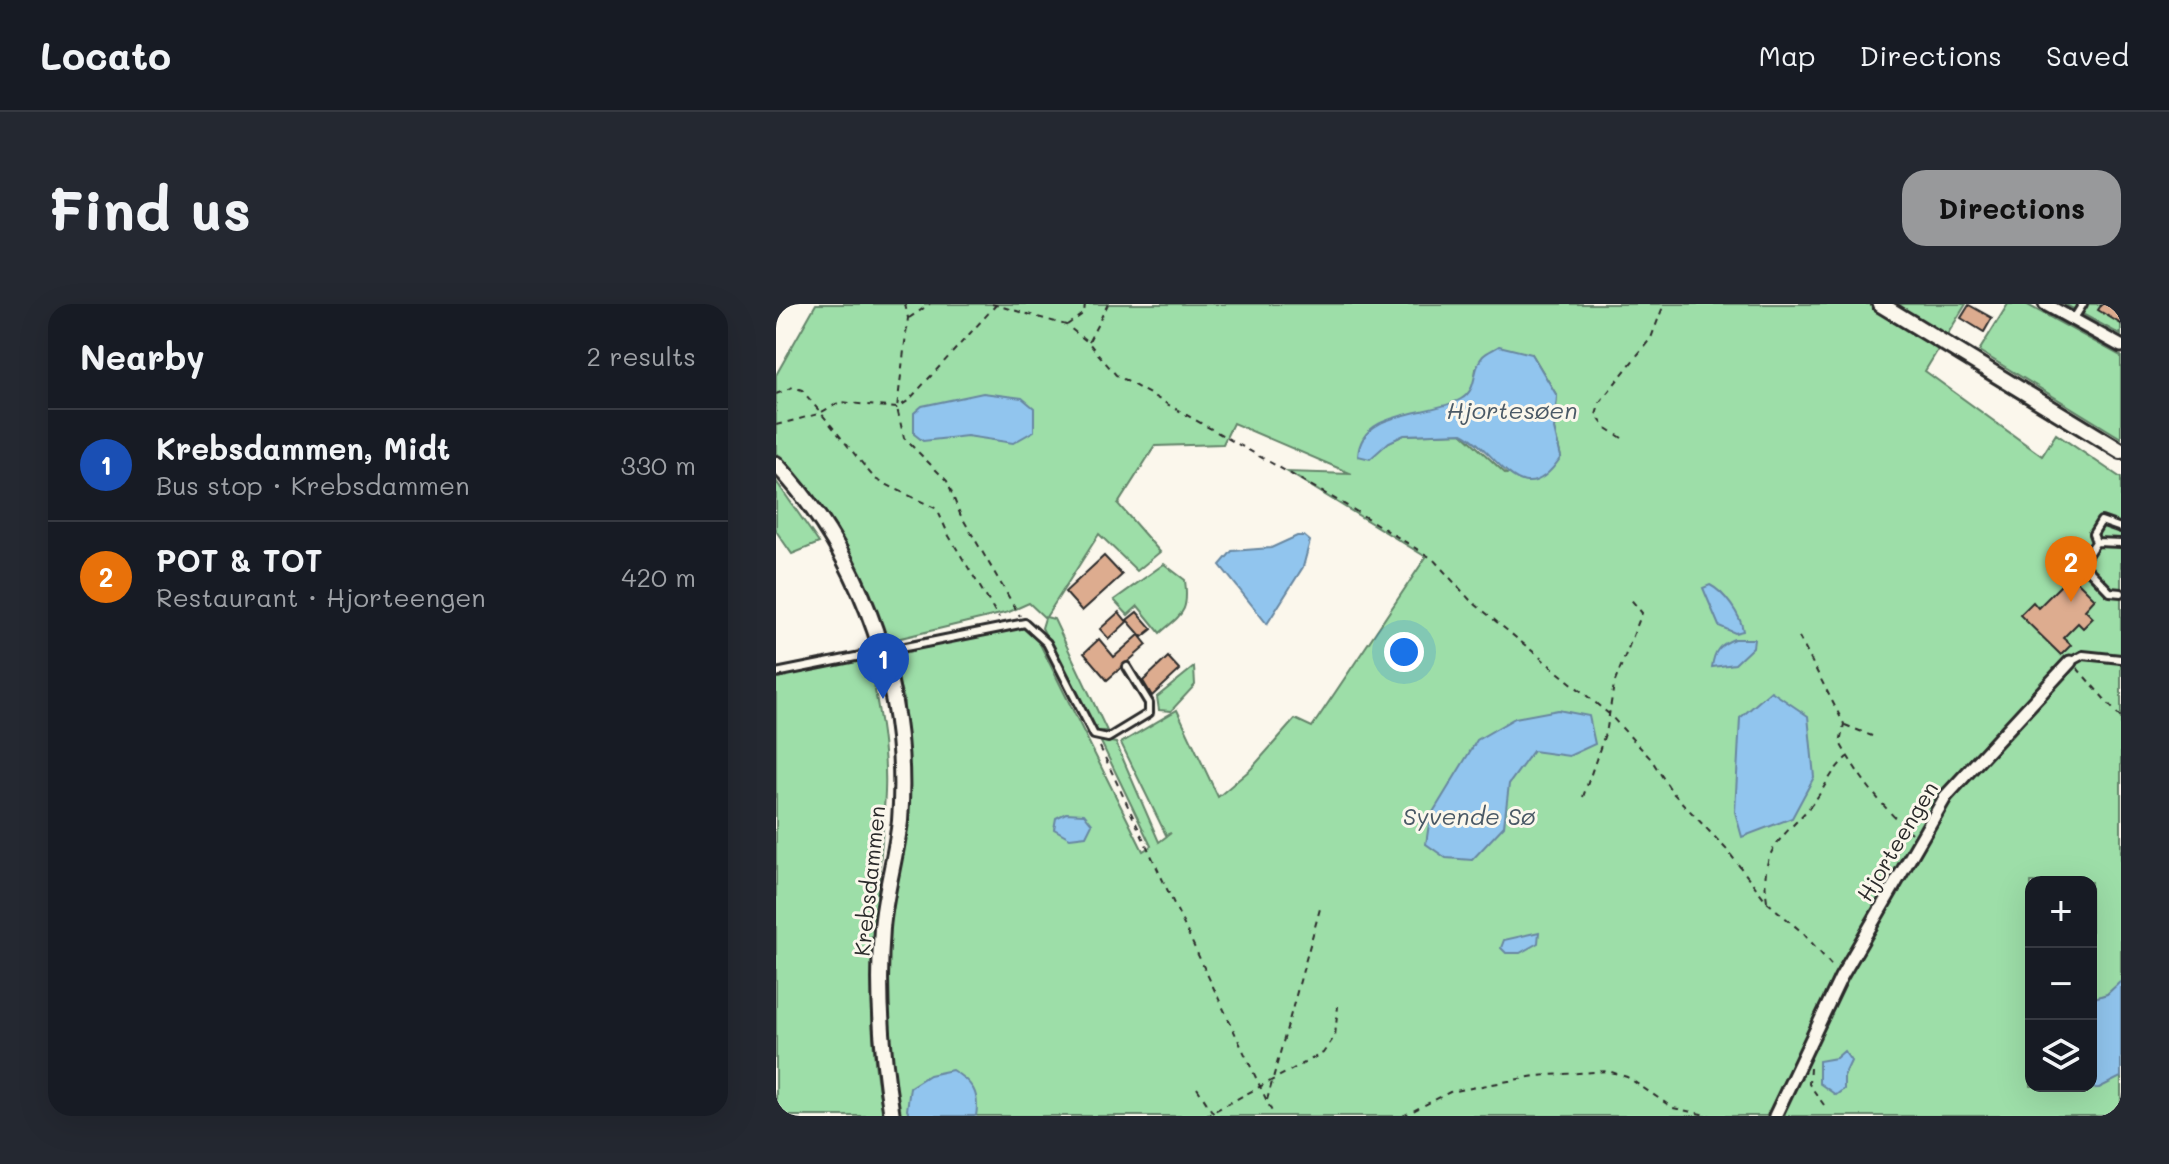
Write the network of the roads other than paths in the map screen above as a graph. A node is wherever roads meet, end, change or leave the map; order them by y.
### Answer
1 (1880, 304) edge
2 (2045, 304) edge
3 (2083, 304) edge
4 (2073, 320) junction
5 (2121, 346) edge
6 (2121, 451) edge
7 (776, 464) edge
8 (2121, 528) edge
9 (2096, 542) junction
10 (2121, 543) edge
11 (2121, 593) edge
12 (881, 652) junction
13 (2121, 659) edge
14 (2070, 662) joint
15 (1127, 667) dead end
16 (776, 673) edge
17 (892, 1116) edge
18 (1775, 1116) edge

1 - 6 street
2 - 4 street
3 - 4 lane
4 - 5 street
7 - 12 street, Krebsdammen
8 - 9 lane
9 - 10 lane
9 - 11 lane
12 - 15 lane
12 - 16 lane
12 - 17 street, Krebsdammen
13 - 14 lane
14 - 18 street, Hjorteengen

